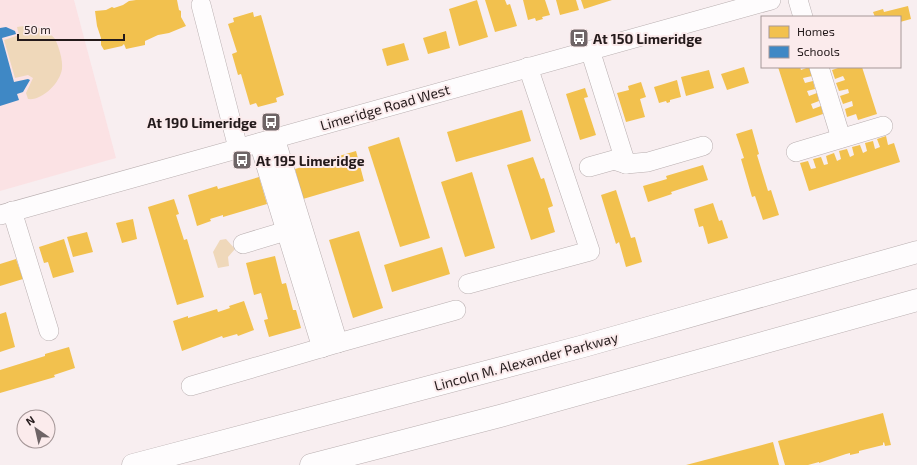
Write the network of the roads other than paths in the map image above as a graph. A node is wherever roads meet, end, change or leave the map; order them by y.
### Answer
1 (771, 0) edge
2 (798, 0) edge
3 (201, 5) dead end
4 (803, 16) edge
5 (590, 50) junction
6 (528, 67) junction
7 (819, 68) edge
8 (883, 126) dead end
9 (841, 138) junction
10 (267, 140) junction
11 (703, 146) dead end
12 (238, 148) junction
13 (796, 152) dead end
14 (626, 164) junction
15 (589, 167) dead end
16 (6, 213) edge
17 (286, 231) junction
18 (243, 244) dead end
19 (917, 252) edge
20 (468, 284) dead end
21 (917, 300) edge
22 (456, 310) dead end
23 (49, 331) dead end
24 (330, 345) junction
25 (191, 386) dead end
26 (133, 465) edge
27 (311, 465) edge

1 - 5 street, Limeridge Road West
2 - 4 street
3 - 12 street
5 - 6 street, Limeridge Road West
5 - 14 street
6 - 10 street, Limeridge Road West
6 - 20 street
7 - 9 street
8 - 9 street
9 - 13 street
10 - 12 street, Limeridge Road West
10 - 17 street
10 - 24 street
11 - 14 street
12 - 16 street, Limeridge Road West
14 - 15 street
16 - 23 street
17 - 18 street
17 - 24 street
19 - 26 highway, Lincoln M. Alexander Parkway
21 - 27 highway
22 - 24 street
24 - 25 street

